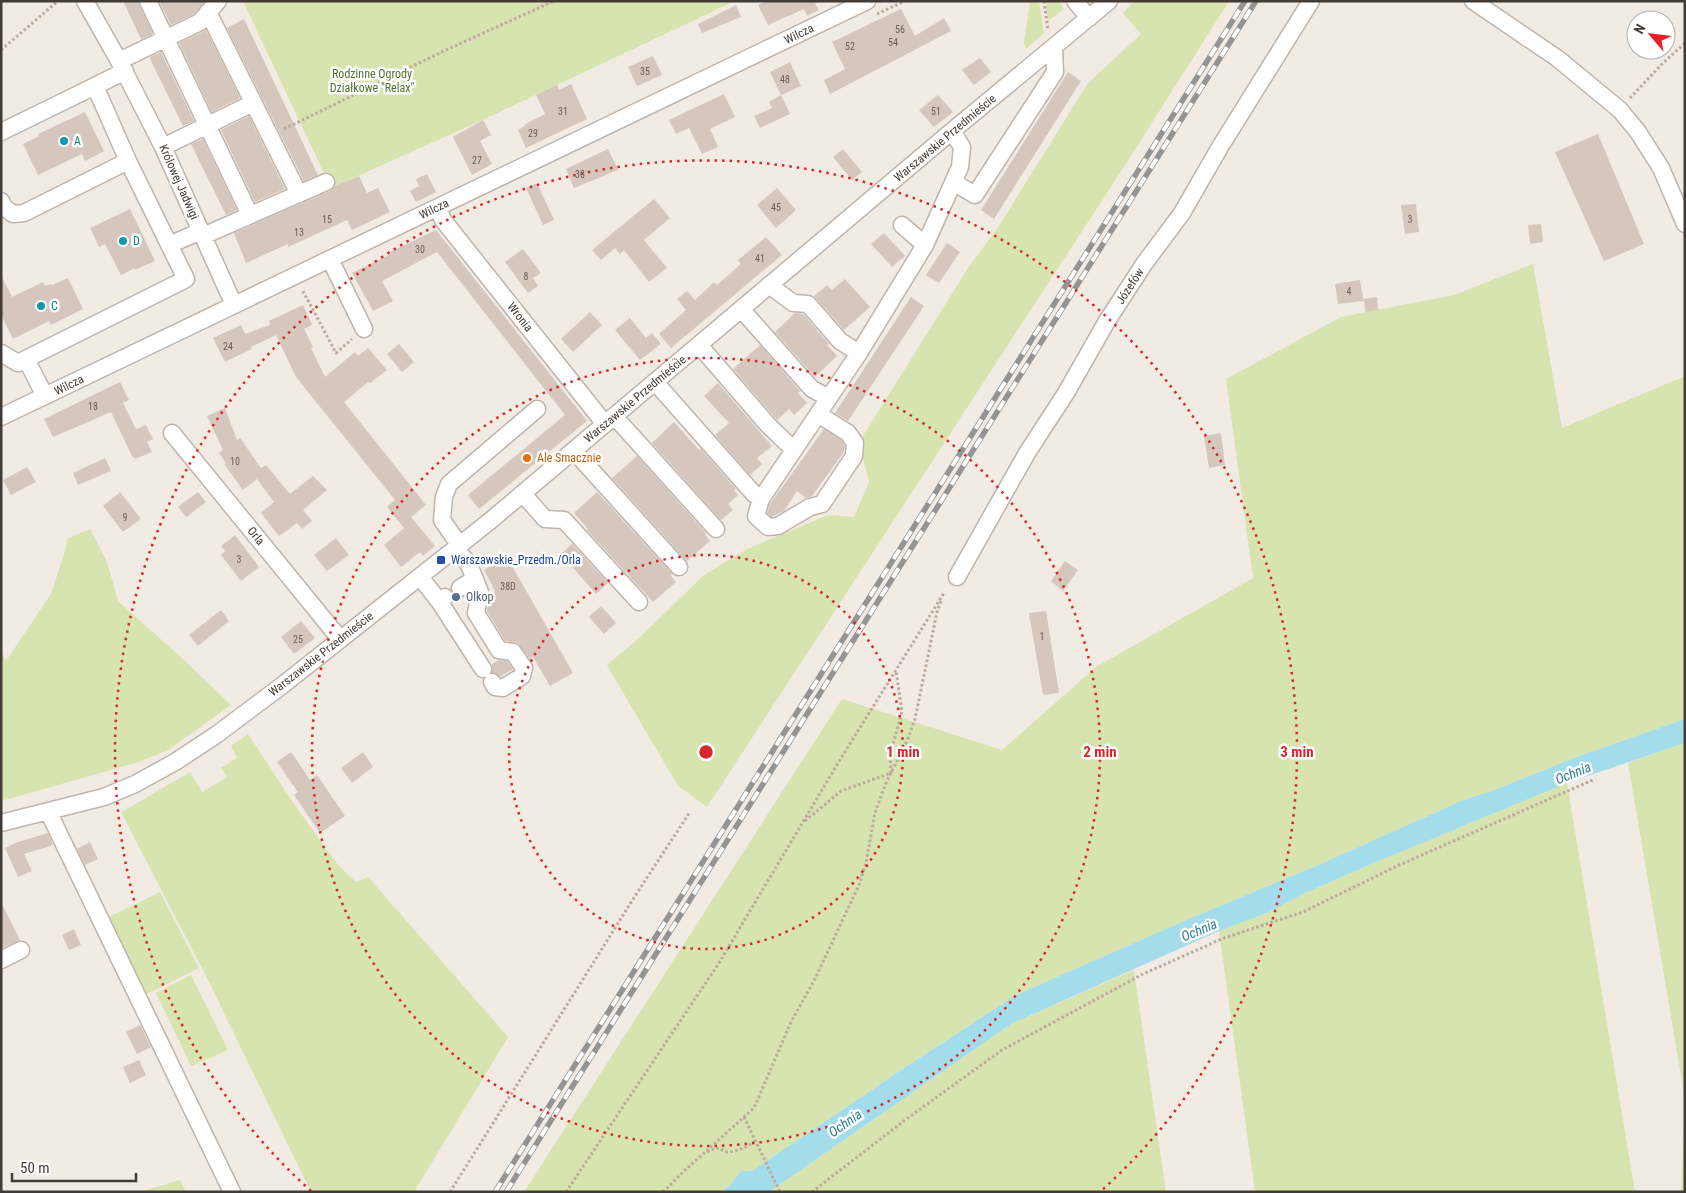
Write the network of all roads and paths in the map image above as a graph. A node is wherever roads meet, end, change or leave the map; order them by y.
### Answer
1 (58, 1) edge
2 (85, 1) edge
3 (148, 1) edge
4 (554, 1) edge
5 (867, 1) edge
6 (1044, 1) edge
7 (1075, 1) edge
8 (1109, 1) edge
9 (1311, 1) edge
10 (1473, 1) edge
11 (212, 5) edge
12 (1088, 18) junction
13 (166, 38) junction
14 (1052, 43) junction
15 (1685, 43) edge
16 (1, 50) edge
17 (122, 66) junction
18 (95, 86) junction
19 (253, 103) junction
20 (1620, 110) junction
21 (208, 125) junction
22 (281, 130) dead end
23 (952, 131) junction
24 (1, 132) edge
25 (163, 147) junction
26 (128, 161) junction
27 (326, 182) dead end
28 (953, 182) junction
29 (299, 194) junction
30 (1, 201) edge
31 (438, 208) junction
32 (250, 215) junction
33 (902, 224) dead end
34 (1685, 224) edge
35 (202, 234) junction
36 (169, 244) junction
37 (925, 245) junction
38 (330, 259) junction
39 (769, 285) junction
40 (303, 291) dead end
41 (234, 305) junction
42 (741, 310) junction
43 (364, 328) joint
44 (699, 345) junction
45 (859, 352) junction
46 (1, 353) edge
47 (26, 359) junction
48 (655, 382) junction
49 (45, 396) junction
50 (829, 398) junction
51 (537, 409) dead end
52 (818, 414) junction
53 (1, 418) edge
54 (610, 420) junction
55 (172, 433) dead end
56 (574, 450) junction
57 (794, 450) junction
58 (523, 494) junction
59 (761, 499) junction
60 (716, 529) dead end
61 (458, 547) junction
62 (678, 567) dead end
63 (420, 577) junction
64 (957, 577) joint
65 (474, 579) junction
66 (460, 588) dead end
67 (944, 593) junction
68 (639, 602) dead end
69 (340, 639) junction
70 (896, 670) junction
71 (891, 773) junction
72 (1595, 779) dead end
73 (48, 811) junction
74 (690, 812) dead end
75 (1, 823) edge
76 (802, 824) junction
77 (20, 950) dead end
78 (1, 960) edge
79 (744, 1117) junction
80 (755, 1141) junction
81 (702, 1155) junction
82 (232, 1192) edge
83 (450, 1192) edge
84 (566, 1192) edge
85 (664, 1192) edge
86 (780, 1192) edge
87 (812, 1192) edge

1 - 16 path
2 - 17 street, Królowej Jadwigi
3 - 13 street
4 - 22 path
5 - 31 street, Wilcza
6 - 14 path
7 - 12 street
8 - 12 street
9 - 64 street, Józefów
10 - 20 street
11 - 13 street
11 - 19 street
12 - 14 street, Warszawskie Przedmieście
13 - 17 street
13 - 21 street
14 - 23 street, Warszawskie Przedmieście
14 - 28 street
15 - 20 path
17 - 18 street
17 - 25 street, Królowej Jadwigi
18 - 24 street
18 - 26 street
19 - 21 street
19 - 29 street
20 - 34 street
21 - 25 street
21 - 32 street
23 - 28 street
23 - 39 street, Warszawskie Przedmieście
25 - 35 street, Królowej Jadwigi
26 - 30 street
26 - 36 street
27 - 29 street
28 - 37 street
29 - 32 street
31 - 38 street, Wilcza
31 - 54 street, Wronia
32 - 35 street
33 - 37 street
35 - 36 street
35 - 41 street, Królowej Jadwigi
36 - 47 street
37 - 45 street
38 - 41 street, Wilcza
38 - 43 street
39 - 42 street, Warszawskie Przedmieście
39 - 45 street
40 - 43 path
41 - 49 street, Wilcza
42 - 44 street, Warszawskie Przedmieście
42 - 50 street
44 - 48 street, Warszawskie Przedmieście
44 - 57 street
45 - 50 street
46 - 47 street
47 - 49 street
48 - 54 street, Warszawskie Przedmieście
48 - 59 street
49 - 53 street, Wilcza
50 - 52 street
51 - 61 street
52 - 57 street
52 - 59 street
54 - 56 street, Warszawskie Przedmieście
54 - 60 street, Wronia
55 - 69 street, Orla
56 - 58 street, Warszawskie Przedmieście
56 - 62 street
57 - 59 street
58 - 61 street, Warszawskie Przedmieście
58 - 68 street
61 - 63 street, Warszawskie Przedmieście
61 - 65 street
63 - 65 street
63 - 69 street, Warszawskie Przedmieście
64 - 67 path
65 - 66 street
67 - 70 path
67 - 71 path
69 - 73 street, Warszawskie Przedmieście
70 - 71 path
70 - 76 path
71 - 76 path
71 - 79 path
72 - 87 path
73 - 75 street, Warszawskie Przedmieście
73 - 82 street
74 - 83 path
76 - 84 path
77 - 78 street
79 - 80 path
79 - 81 path
80 - 81 path
80 - 86 path
81 - 85 path

